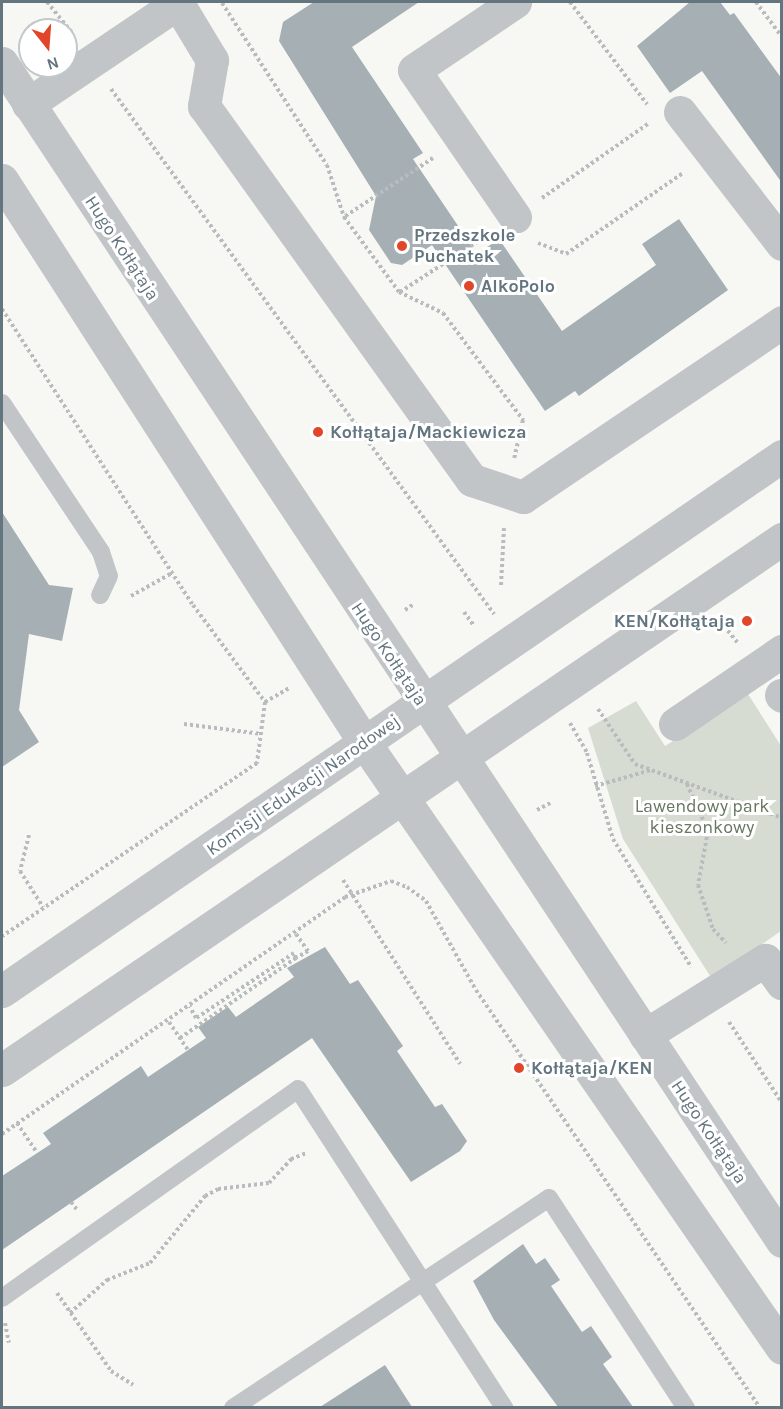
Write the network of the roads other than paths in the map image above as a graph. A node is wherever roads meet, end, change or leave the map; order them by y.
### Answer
1 (178, 2) edge
2 (515, 2) edge
3 (2, 63) edge
4 (28, 104) junction
5 (669, 114) road end
6 (2, 180) edge
7 (515, 217) road end
8 (782, 244) edge
9 (782, 322) edge
10 (2, 403) edge
11 (782, 456) edge
12 (782, 539) edge
13 (100, 595) dead end
14 (782, 651) edge
15 (422, 702) junction
16 (675, 724) dead end
17 (364, 742) junction
18 (458, 757) junction
19 (401, 798) junction
20 (772, 965) edge
21 (2, 991) edge
22 (645, 1035) junction
23 (2, 1070) edge
24 (782, 1241) edge
25 (422, 1283) junction
26 (2, 1298) edge
27 (782, 1348) edge
28 (233, 1407) edge
29 (504, 1407) edge
30 (686, 1407) edge

1 - 4 street
1 - 9 street
2 - 7 street
3 - 4 street, Hugo Kołłątaja
4 - 15 street, Hugo Kołłątaja
5 - 8 street
6 - 17 street
10 - 13 lane
11 - 15 street, Komisji Edukacji Narodowej
12 - 18 street
14 - 16 street
15 - 17 street, Komisji Edukacji Narodowej
15 - 18 street, Hugo Kołłątaja
17 - 19 street
17 - 21 street, Komisji Edukacji Narodowej
18 - 19 street
18 - 22 street, Hugo Kołłątaja
19 - 23 street
19 - 27 street
20 - 22 street
22 - 24 street, Hugo Kołłątaja
25 - 26 lane
25 - 28 lane
25 - 29 lane
25 - 30 lane

